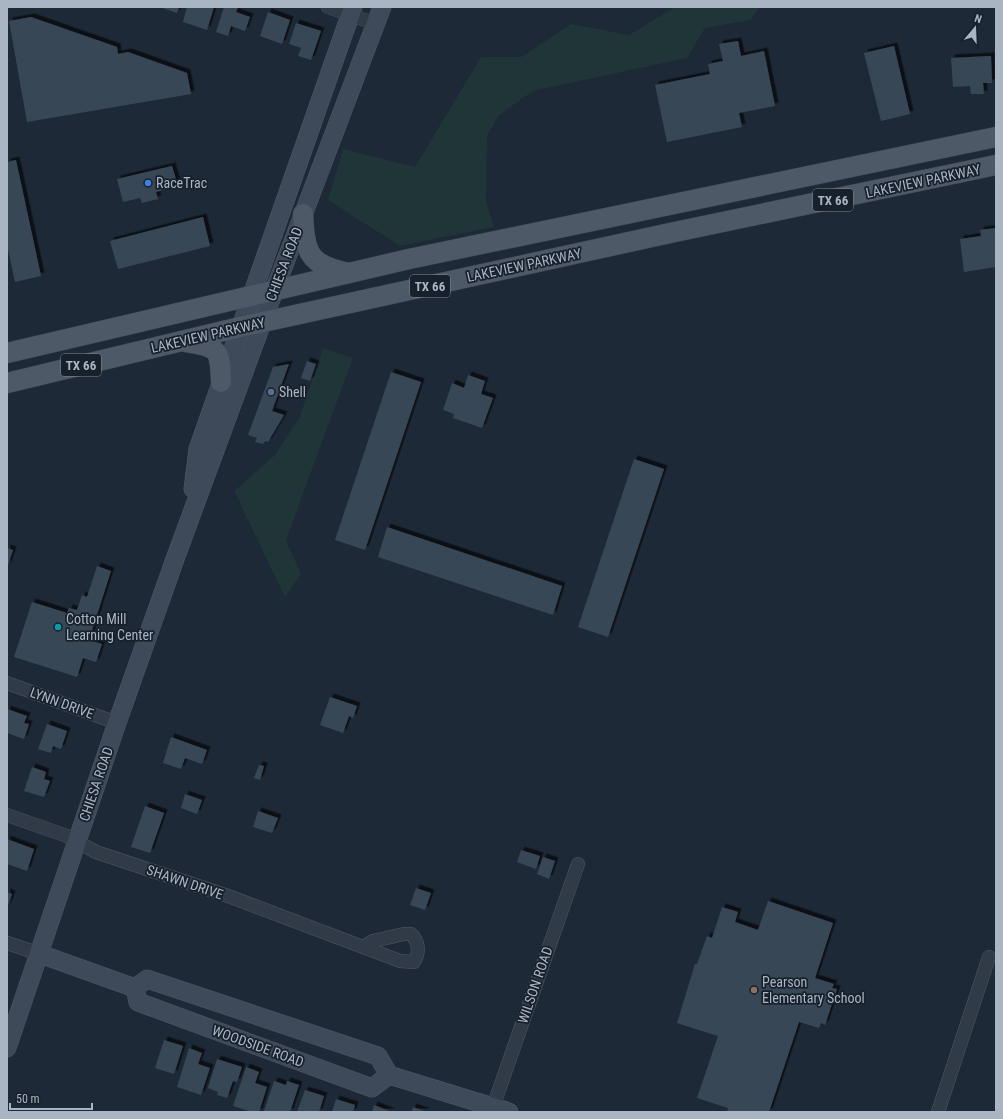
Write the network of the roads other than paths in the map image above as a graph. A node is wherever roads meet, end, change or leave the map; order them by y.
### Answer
1 (328, 7) edge
2 (352, 11) edge
3 (379, 15) edge
4 (321, 99) junction
5 (996, 136) edge
6 (996, 141) edge
7 (996, 165) edge
8 (316, 182) junction
9 (924, 182) junction
10 (672, 204) junction
11 (303, 214) junction
12 (670, 233) junction
13 (351, 273) junction
14 (274, 292) junction
15 (251, 295) junction
16 (262, 323) junction
17 (240, 327) junction
18 (182, 341) junction
19 (7, 353) edge
20 (221, 382) junction
21 (7, 383) edge
22 (189, 522) junction
23 (7, 683) edge
24 (116, 722) junction
25 (7, 815) edge
26 (77, 841) junction
27 (578, 864) dead end
28 (7, 943) edge
29 (363, 947) dead end
30 (40, 954) junction
31 (989, 957) dead end
32 (135, 988) junction
33 (7, 1048) edge
34 (389, 1075) junction
35 (501, 1109) edge
36 (938, 1112) edge

1 - 2 street
2 - 3 street
2 - 4 main road, CHIESA ROAD
3 - 8 main road, CHIESA ROAD
4 - 8 main road
4 - 15 main road, CHIESA ROAD
5 - 10 main road, LAKEVIEW PARKWAY / TX 66
6 - 9 main road
7 - 9 main road, LAKEVIEW PARKWAY / TX 66
8 - 11 main road, CHIESA ROAD
9 - 12 main road, LAKEVIEW PARKWAY / TX 66
10 - 12 main road
10 - 13 main road, LAKEVIEW PARKWAY / TX 66
11 - 13 main road
11 - 14 main road, CHIESA ROAD
12 - 16 main road, LAKEVIEW PARKWAY / TX 66
13 - 14 main road, LAKEVIEW PARKWAY / TX 66
14 - 15 main road, LAKEVIEW PARKWAY / TX 66
14 - 16 main road, CHIESA ROAD
15 - 17 main road, CHIESA ROAD
15 - 19 main road, LAKEVIEW PARKWAY / TX 66
16 - 17 main road, LAKEVIEW PARKWAY / TX 66
16 - 22 main road, CHIESA ROAD
17 - 18 main road, LAKEVIEW PARKWAY / TX 66
17 - 20 main road, CHIESA ROAD
18 - 20 main road
18 - 21 main road, LAKEVIEW PARKWAY / TX 66
20 - 22 main road, CHIESA ROAD
22 - 24 main road, CHIESA ROAD
23 - 24 street, LYNN DRIVE
24 - 26 main road, CHIESA ROAD
25 - 26 street, SHAWN DRIVE
26 - 29 street, SHAWN DRIVE
26 - 30 main road, CHIESA ROAD
27 - 35 street, WILSON ROAD
28 - 30 street
30 - 32 main road
30 - 33 main road, CHIESA ROAD
31 - 36 street
32 - 34 main road, WOODSIDE ROAD
32 - 34 main road, WOODSIDE ROAD
34 - 35 main road

